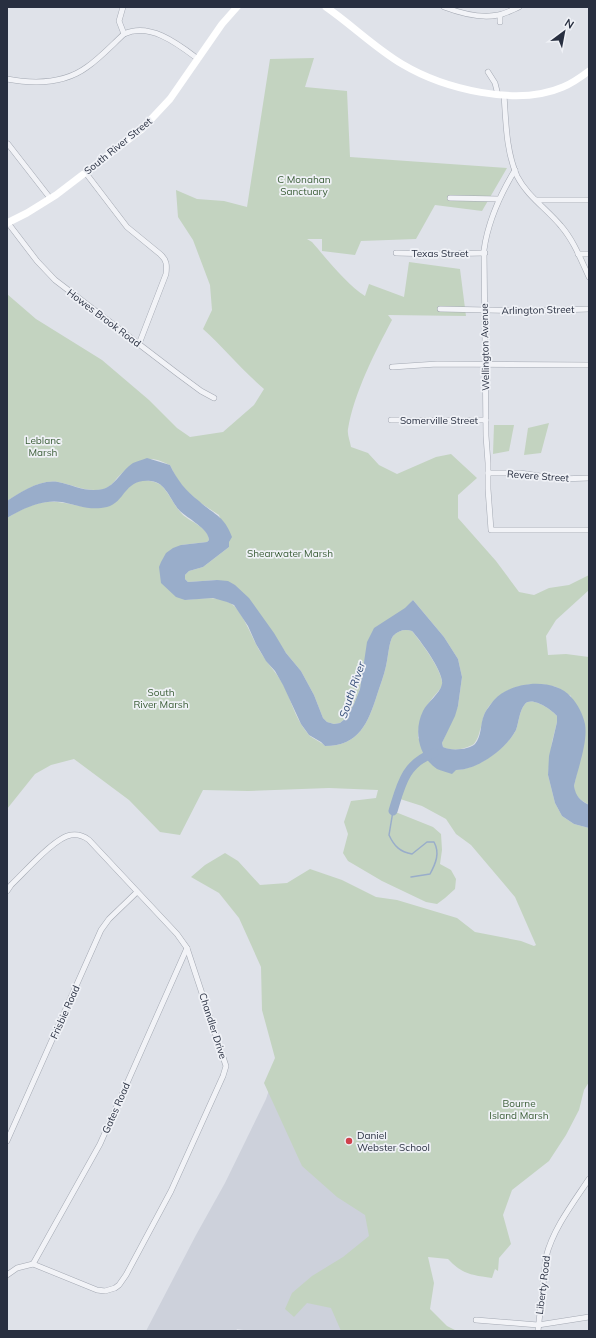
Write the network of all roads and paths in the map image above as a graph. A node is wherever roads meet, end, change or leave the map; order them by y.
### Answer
1 (123, 7) edge
2 (237, 7) edge
3 (326, 7) edge
4 (444, 7) edge
5 (519, 7) edge
6 (500, 15) junction
7 (500, 22) dead end
8 (124, 34) junction
9 (198, 59) junction
10 (589, 71) edge
11 (488, 72) dead end
12 (7, 79) edge
13 (501, 95) junction
14 (8, 144) dead end
15 (515, 170) junction
16 (85, 172) junction
17 (50, 198) junction
18 (450, 198) dead end
19 (499, 199) junction
20 (536, 200) junction
21 (589, 200) edge
22 (8, 223) edge
23 (396, 253) dead end
24 (484, 253) junction
25 (578, 254) junction
26 (589, 254) edge
27 (589, 277) edge
28 (440, 309) dead end
29 (589, 309) edge
30 (485, 310) junction
31 (139, 344) junction
32 (485, 365) junction
33 (589, 365) edge
34 (392, 367) dead end
35 (214, 398) dead end
36 (391, 420) dead end
37 (486, 420) junction
38 (488, 473) junction
39 (589, 478) edge
40 (589, 530) edge
41 (7, 891) edge
42 (137, 892) junction
43 (187, 948) junction
44 (7, 1141) edge
45 (589, 1179) edge
46 (33, 1264) junction
47 (7, 1275) edge
48 (589, 1317) edge
49 (476, 1320) dead end
50 (538, 1325) junction
51 (538, 1331) edge

1 - 8 street
2 - 9 street, South River Street
3 - 13 street
4 - 6 street
5 - 6 street
6 - 7 street
8 - 9 street
8 - 12 street
9 - 16 street, South River Street
10 - 13 street
11 - 13 street
13 - 15 street
14 - 17 street
15 - 19 street, Wellington Avenue
15 - 20 street
16 - 17 street, South River Street
16 - 31 street
17 - 22 street, South River Street
18 - 19 street
19 - 24 street, Wellington Avenue
20 - 21 street
20 - 25 street
22 - 31 street, Howes Brook Road
23 - 24 street, Texas Street
24 - 30 street, Wellington Avenue
25 - 26 street
25 - 27 street
28 - 30 street, Arlington Street
29 - 30 street, Arlington Street
30 - 32 street, Wellington Avenue
31 - 35 street, Howes Brook Road
32 - 33 street
32 - 34 street
32 - 37 street, Wellington Avenue
36 - 37 street, Somerville Street
37 - 38 street, Wellington Avenue
38 - 39 street, Revere Street
38 - 40 street, Wellington Avenue
41 - 42 street, Chandler Drive
42 - 43 street, Chandler Drive
42 - 44 street, Frisbie Road
43 - 46 street, Gates Road
43 - 46 street, Chandler Drive
45 - 50 street, Liberty Road
46 - 47 street
48 - 50 street
49 - 50 street
50 - 51 street, Liberty Road

